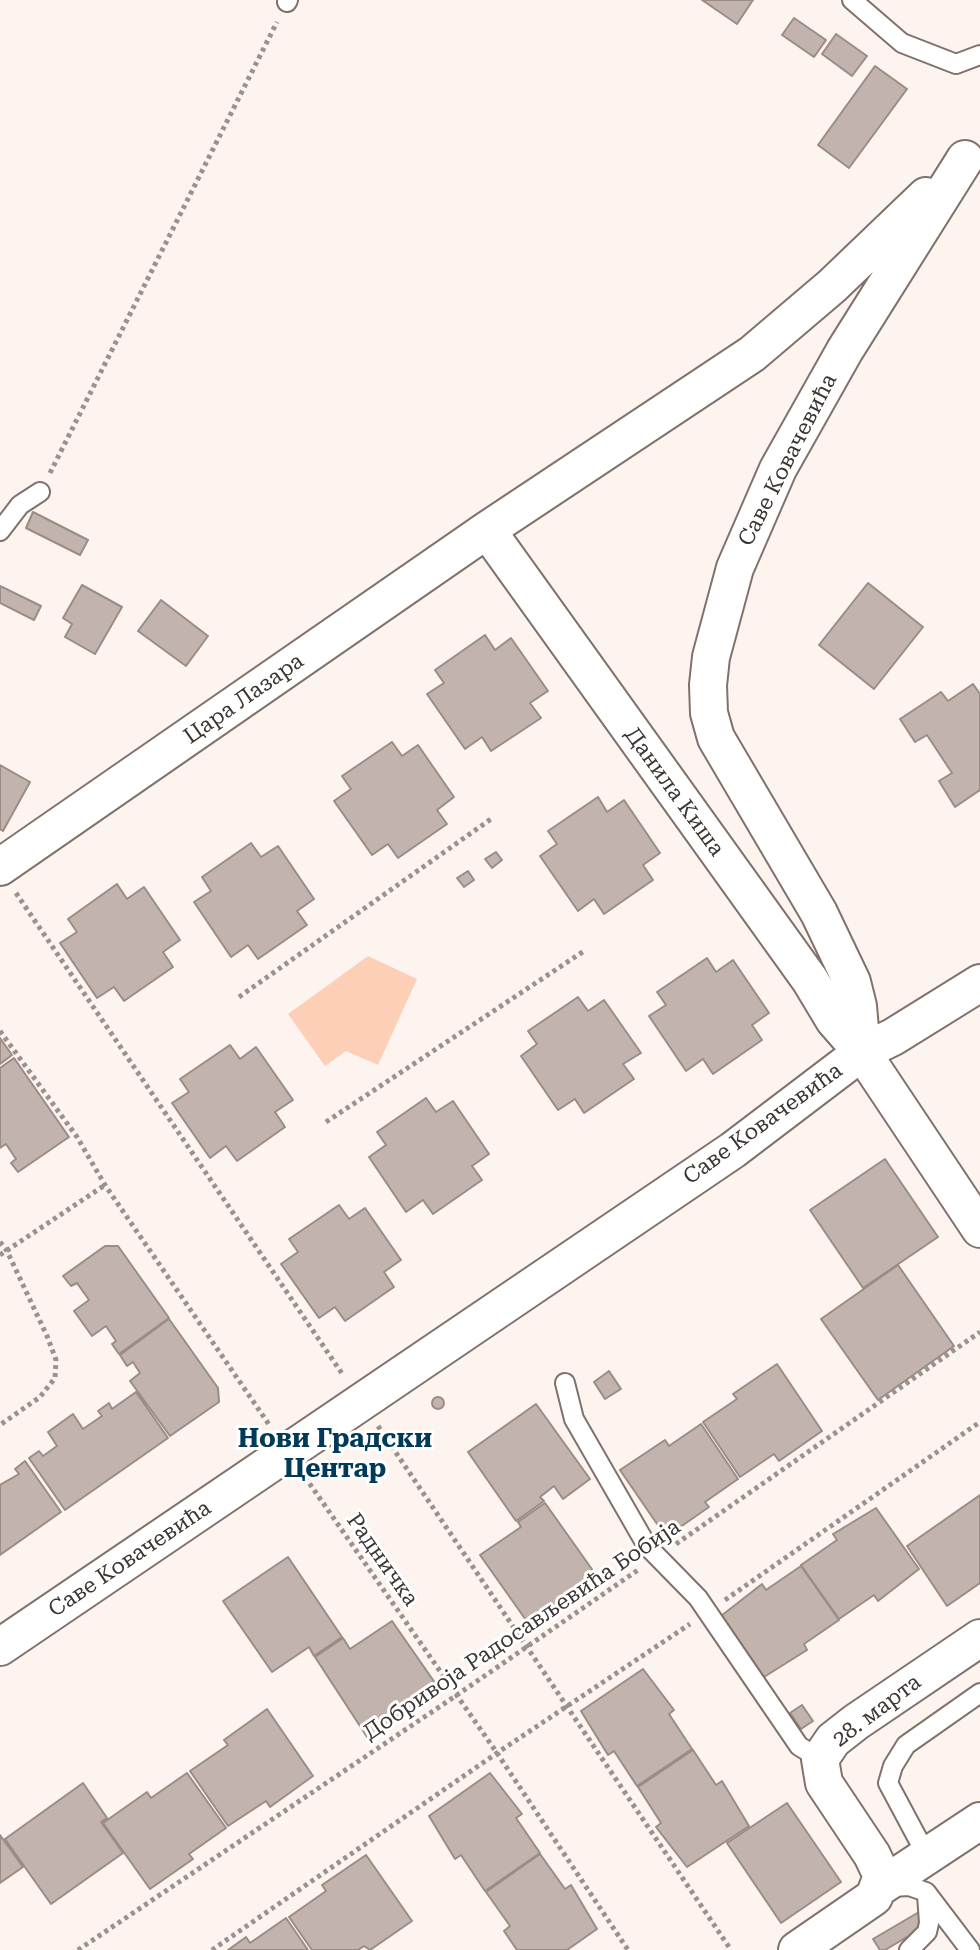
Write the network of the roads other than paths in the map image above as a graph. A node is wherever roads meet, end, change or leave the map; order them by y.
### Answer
1 (852, 0) edge
2 (980, 55) edge
3 (972, 150) edge
4 (40, 492) road end
5 (487, 530) junction
6 (0, 531) edge
7 (0, 867) edge
8 (980, 983) edge
9 (862, 1052) junction
10 (980, 1229) edge
11 (565, 1383) dead end
12 (980, 1638) edge
13 (0, 1647) edge
14 (980, 1693) edge
15 (820, 1759) junction
16 (980, 1821) edge
17 (927, 1856) junction
18 (877, 1889) junction
19 (926, 1892) junction
20 (797, 1950) edge
21 (909, 1950) edge
22 (970, 1950) edge

1 - 2 lane
3 - 5 street, Цара Лазара
3 - 9 street, Саве Ковачевића
4 - 6 lane
5 - 7 street, Цара Лазара
5 - 9 street, Данила Киша
8 - 9 street
9 - 10 street, Данила Киша
9 - 13 street, Саве Ковачевића
11 - 15 lane
12 - 15 street, 28. марта
14 - 17 lane
15 - 18 street, 28. марта
16 - 17 street
17 - 18 street
18 - 19 lane
18 - 20 street
19 - 21 lane
19 - 22 lane

